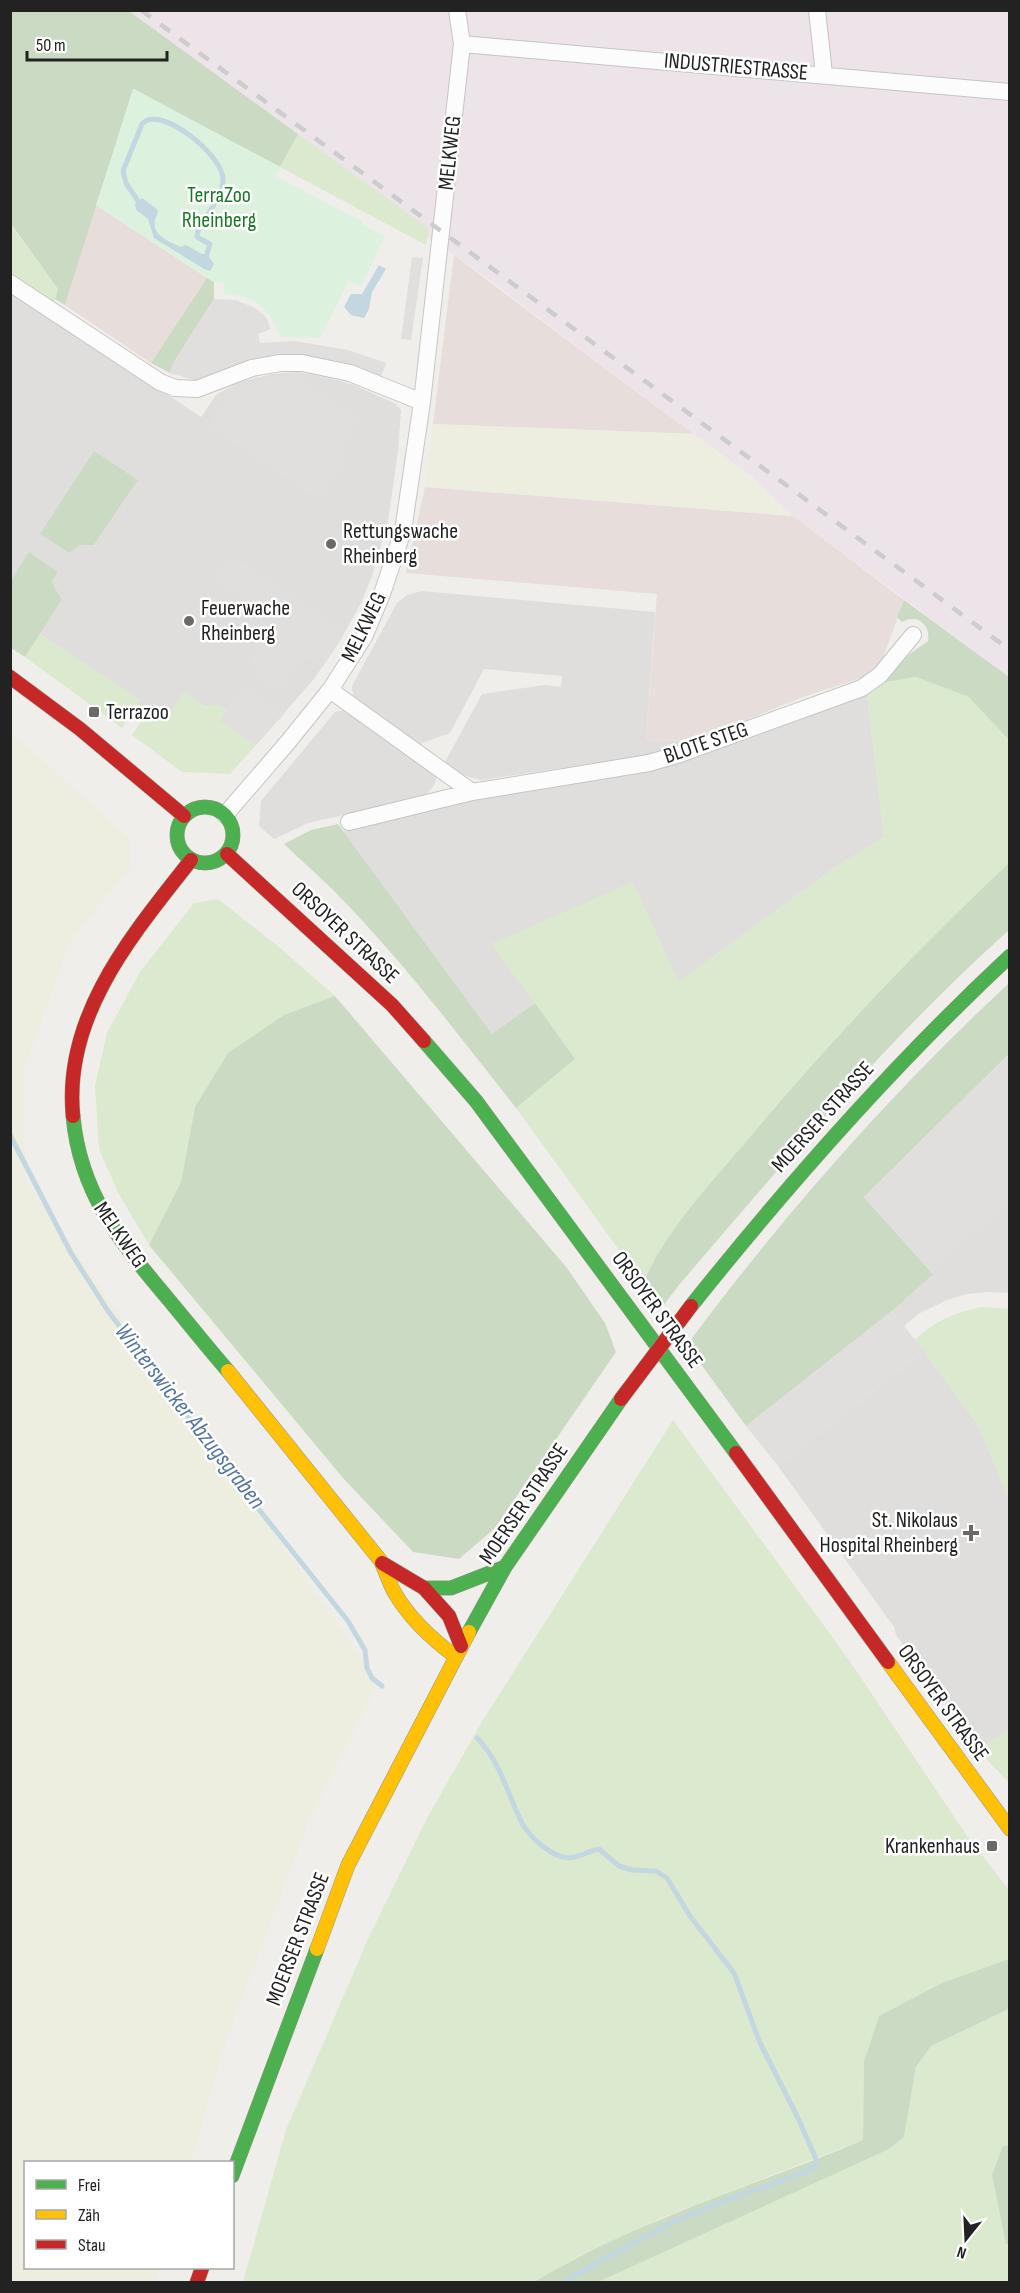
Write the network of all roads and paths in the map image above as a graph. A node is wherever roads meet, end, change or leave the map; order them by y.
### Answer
1 (457, 10) edge
2 (817, 10) edge
3 (462, 44) junction
4 (824, 74) junction
5 (1010, 92) edge
6 (10, 283) edge
7 (422, 402) junction
8 (913, 635) dead end
9 (10, 677) edge
10 (330, 690) junction
11 (472, 792) junction
12 (225, 814) junction
13 (184, 816) junction
14 (349, 822) dead end
15 (227, 854) junction
16 (191, 860) junction
17 (1010, 956) edge
18 (382, 1563) junction
19 (505, 1567) junction
20 (424, 1588) junction
21 (459, 1652) junction
22 (1010, 1829) edge
23 (234, 2171) edge

1 - 3 street, MELKWEG
2 - 4 street
3 - 4 street, INDUSTRIESTRASSE
3 - 7 street, MELKWEG
4 - 5 street, INDUSTRIESTRASSE
6 - 7 street
7 - 10 street, MELKWEG
8 - 11 street, BLOTE STEG
9 - 13 main road
10 - 11 street
10 - 12 street, MELKWEG
11 - 14 street, BLOTE STEG
12 - 13 main road
12 - 15 main road
13 - 16 main road
15 - 16 main road
15 - 22 main road, ORSOYER STRASSE
16 - 18 main road, MELKWEG
17 - 19 main road, MOERSER STRASSE, bridge
18 - 20 main road, MELKWEG
18 - 21 main road, MELKWEG
19 - 20 main road
19 - 21 main road, MOERSER STRASSE
20 - 21 main road, MELKWEG
21 - 23 main road, MOERSER STRASSE

